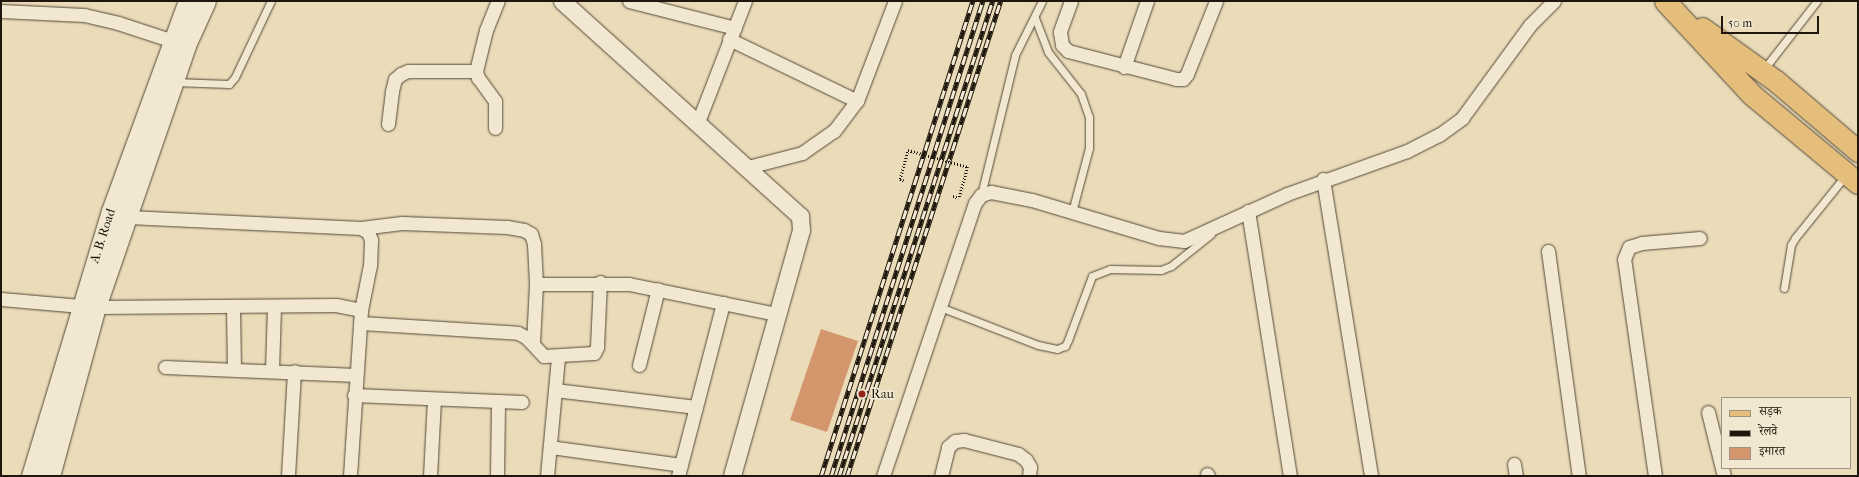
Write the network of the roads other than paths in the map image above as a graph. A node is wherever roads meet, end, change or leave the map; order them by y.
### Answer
1 (188, 1) edge
2 (206, 1) edge
3 (271, 1) edge
4 (498, 1) edge
5 (562, 1) edge
6 (629, 1) edge
7 (745, 1) edge
8 (894, 1) edge
9 (1042, 1) edge
10 (1070, 1) edge
11 (1147, 1) edge
12 (1216, 1) edge
13 (1554, 1) edge
14 (1817, 1) edge
15 (1667, 2) edge
16 (1, 11) edge
17 (1035, 18) junction
18 (732, 34) junction
19 (173, 41) junction
20 (1124, 66) junction
21 (476, 71) junction
22 (1762, 71) junction
23 (173, 82) junction
24 (857, 101) junction
25 (698, 122) junction
26 (388, 124) dead end
27 (495, 128) dead end
28 (1858, 151) edge
29 (748, 167) junction
30 (1323, 179) junction
31 (1852, 179) edge
32 (981, 194) junction
33 (1248, 211) junction
34 (1072, 212) junction
35 (128, 217) junction
36 (1224, 223) junction
37 (361, 228) junction
38 (1700, 238) dead end
39 (1548, 251) dead end
40 (600, 282) junction
41 (536, 284) junction
42 (1784, 288) dead end
43 (658, 289) junction
44 (1, 299) edge
45 (723, 302) junction
46 (89, 306) junction
47 (274, 306) junction
48 (233, 307) junction
49 (940, 307) junction
50 (777, 314) junction
51 (361, 316) junction
52 (533, 344) junction
53 (558, 357) junction
54 (639, 365) dead end
55 (165, 367) dead end
56 (234, 369) junction
57 (272, 371) junction
58 (294, 371) junction
59 (356, 375) junction
60 (555, 390) junction
61 (354, 395) junction
62 (434, 399) junction
63 (498, 401) junction
64 (522, 402) dead end
65 (696, 407) junction
66 (1708, 412) dead end
67 (550, 447) junction
68 (1721, 464) edge
69 (680, 473) edge
70 (31, 476) edge
71 (50, 476) edge
72 (288, 476) edge
73 (350, 476) edge
74 (430, 476) edge
75 (497, 476) edge
76 (547, 476) edge
77 (732, 476) edge
78 (883, 476) edge
79 (941, 476) edge
80 (1029, 476) edge
81 (1290, 476) edge
82 (1371, 476) edge
83 (1579, 476) edge
84 (1655, 476) edge

1 - 19 main road, A. B. Road
2 - 23 main road, A. B. Road
3 - 23 lane
4 - 21 street
5 - 25 street
6 - 18 street
7 - 18 street
8 - 24 street
9 - 17 lane
10 - 20 street
11 - 20 street
12 - 20 street
13 - 30 street
14 - 22 lane
15 - 22 main road
15 - 31 main road
16 - 19 street
17 - 32 lane
17 - 34 lane
18 - 24 street
18 - 25 street
19 - 46 main road, A. B. Road
21 - 26 street
21 - 27 street
22 - 28 main road
23 - 35 main road, A. B. Road
24 - 29 street
25 - 29 street
29 - 50 street
30 - 33 street
30 - 82 street
31 - 42 lane
32 - 34 street
32 - 49 street
33 - 36 street
33 - 81 street
34 - 36 street
35 - 37 street
35 - 46 main road, A. B. Road
36 - 49 lane
37 - 41 street
37 - 51 street
38 - 84 street
39 - 83 street
40 - 41 street
40 - 43 street
40 - 53 street
41 - 52 street
43 - 45 street
43 - 54 street
44 - 46 street
45 - 50 street
45 - 65 street
46 - 48 street
46 - 70 main road, A. B. Road
46 - 71 main road, A. B. Road
47 - 48 street
47 - 51 street
47 - 57 street
48 - 56 street
49 - 78 street
50 - 77 street
51 - 52 street
51 - 59 street
52 - 53 street
53 - 60 street
55 - 56 street
56 - 57 street
57 - 58 street
58 - 59 street
58 - 72 street
59 - 61 street
60 - 65 street
60 - 67 street
61 - 62 street
61 - 73 street
62 - 63 street
62 - 74 street
63 - 64 street
63 - 75 street
65 - 69 street
66 - 68 street
67 - 69 street
67 - 76 street
79 - 80 street

